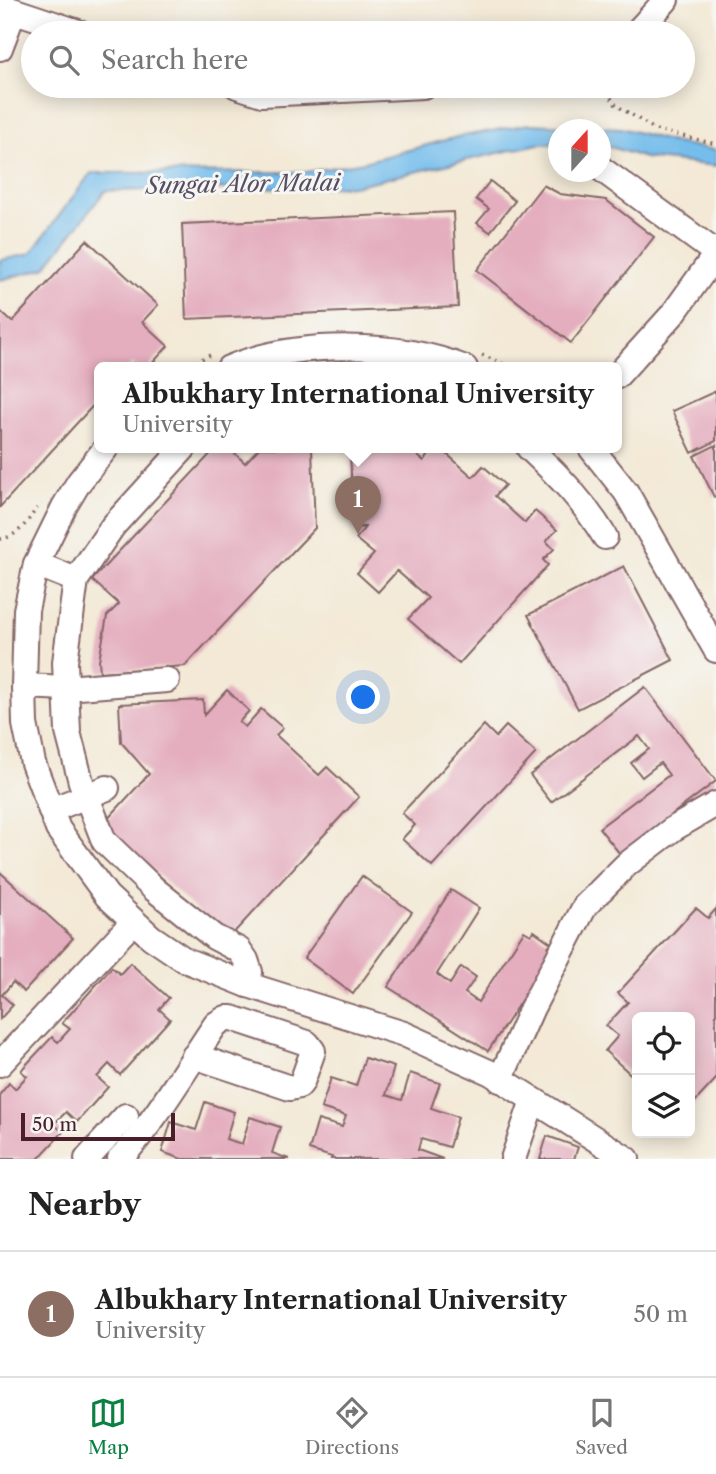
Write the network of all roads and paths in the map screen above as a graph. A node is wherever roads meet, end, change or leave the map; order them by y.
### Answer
1 (666, 0) edge
2 (7, 8) edge
3 (45, 21) edge
4 (647, 21) edge
5 (0, 47) edge
6 (611, 98) edge
7 (716, 144) edge
8 (611, 176) edge
9 (716, 253) edge
10 (716, 280) edge
11 (673, 314) junction
12 (330, 358) edge
13 (248, 362) edge
14 (446, 362) edge
15 (622, 370) edge
16 (102, 453) edge
17 (179, 453) edge
18 (534, 453) edge
19 (595, 453) edge
20 (605, 537) dead end
21 (36, 564) junction
22 (76, 580) junction
23 (716, 650) edge
24 (167, 680) dead end
25 (23, 686) junction
26 (66, 688) junction
27 (97, 791) junction
28 (716, 804) edge
29 (51, 810) junction
30 (133, 922) junction
31 (248, 985) junction
32 (194, 1056) dead end
33 (0, 1064) edge
34 (500, 1080) junction
35 (533, 1100) junction
36 (126, 1116) dead end
37 (87, 1159) edge
38 (120, 1159) edge
39 (513, 1159) edge
40 (627, 1159) edge

1 - 4 street
2 - 3 street
2 - 5 street
6 - 7 path
8 - 9 street
9 - 11 street
10 - 11 street
11 - 15 street
12 - 13 street
12 - 14 street
16 - 21 street
17 - 22 street
18 - 20 street
19 - 23 street
21 - 22 street
21 - 25 street
22 - 26 street
24 - 26 street
25 - 26 street
25 - 29 street
26 - 27 street
27 - 29 street
27 - 31 street
28 - 34 street
29 - 30 street
30 - 31 street
30 - 33 street
31 - 34 street
32 - 38 street
34 - 35 street
35 - 39 street
35 - 40 street
36 - 37 street

